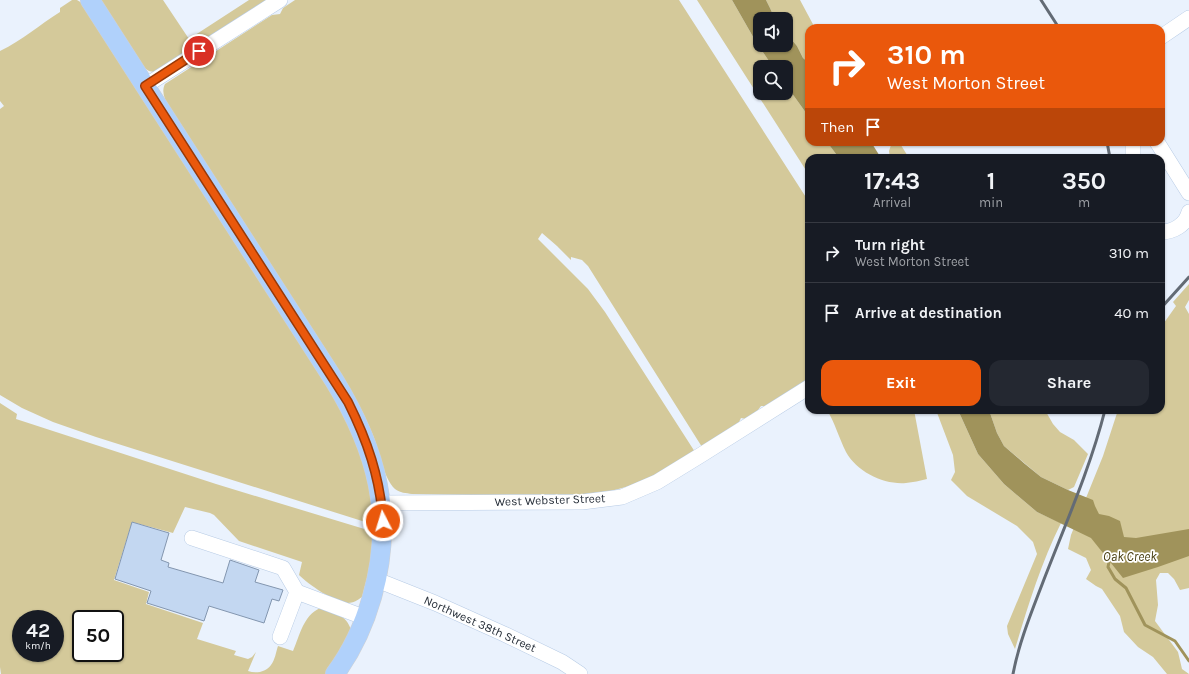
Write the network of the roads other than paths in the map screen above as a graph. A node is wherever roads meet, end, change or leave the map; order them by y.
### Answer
1 (90, 0) edge
2 (280, 0) edge
3 (1189, 18) edge
4 (1165, 34) edge
5 (145, 86) junction
6 (1165, 155) edge
7 (1189, 193) edge
8 (1189, 212) edge
9 (1165, 232) edge
10 (805, 390) edge
11 (381, 503) junction
12 (192, 538) dead end
13 (377, 580) junction
14 (297, 592) junction
15 (366, 618) junction
16 (280, 637) dead end
17 (336, 674) edge
18 (580, 674) edge

1 - 5 main road
2 - 5 street
3 - 4 street
5 - 11 main road
6 - 7 street
8 - 9 street
10 - 11 street, West Webster Street
11 - 13 main road
12 - 14 street
13 - 15 main road
13 - 18 street, Northwest 38th Street
14 - 15 street
14 - 16 street
15 - 17 main road

